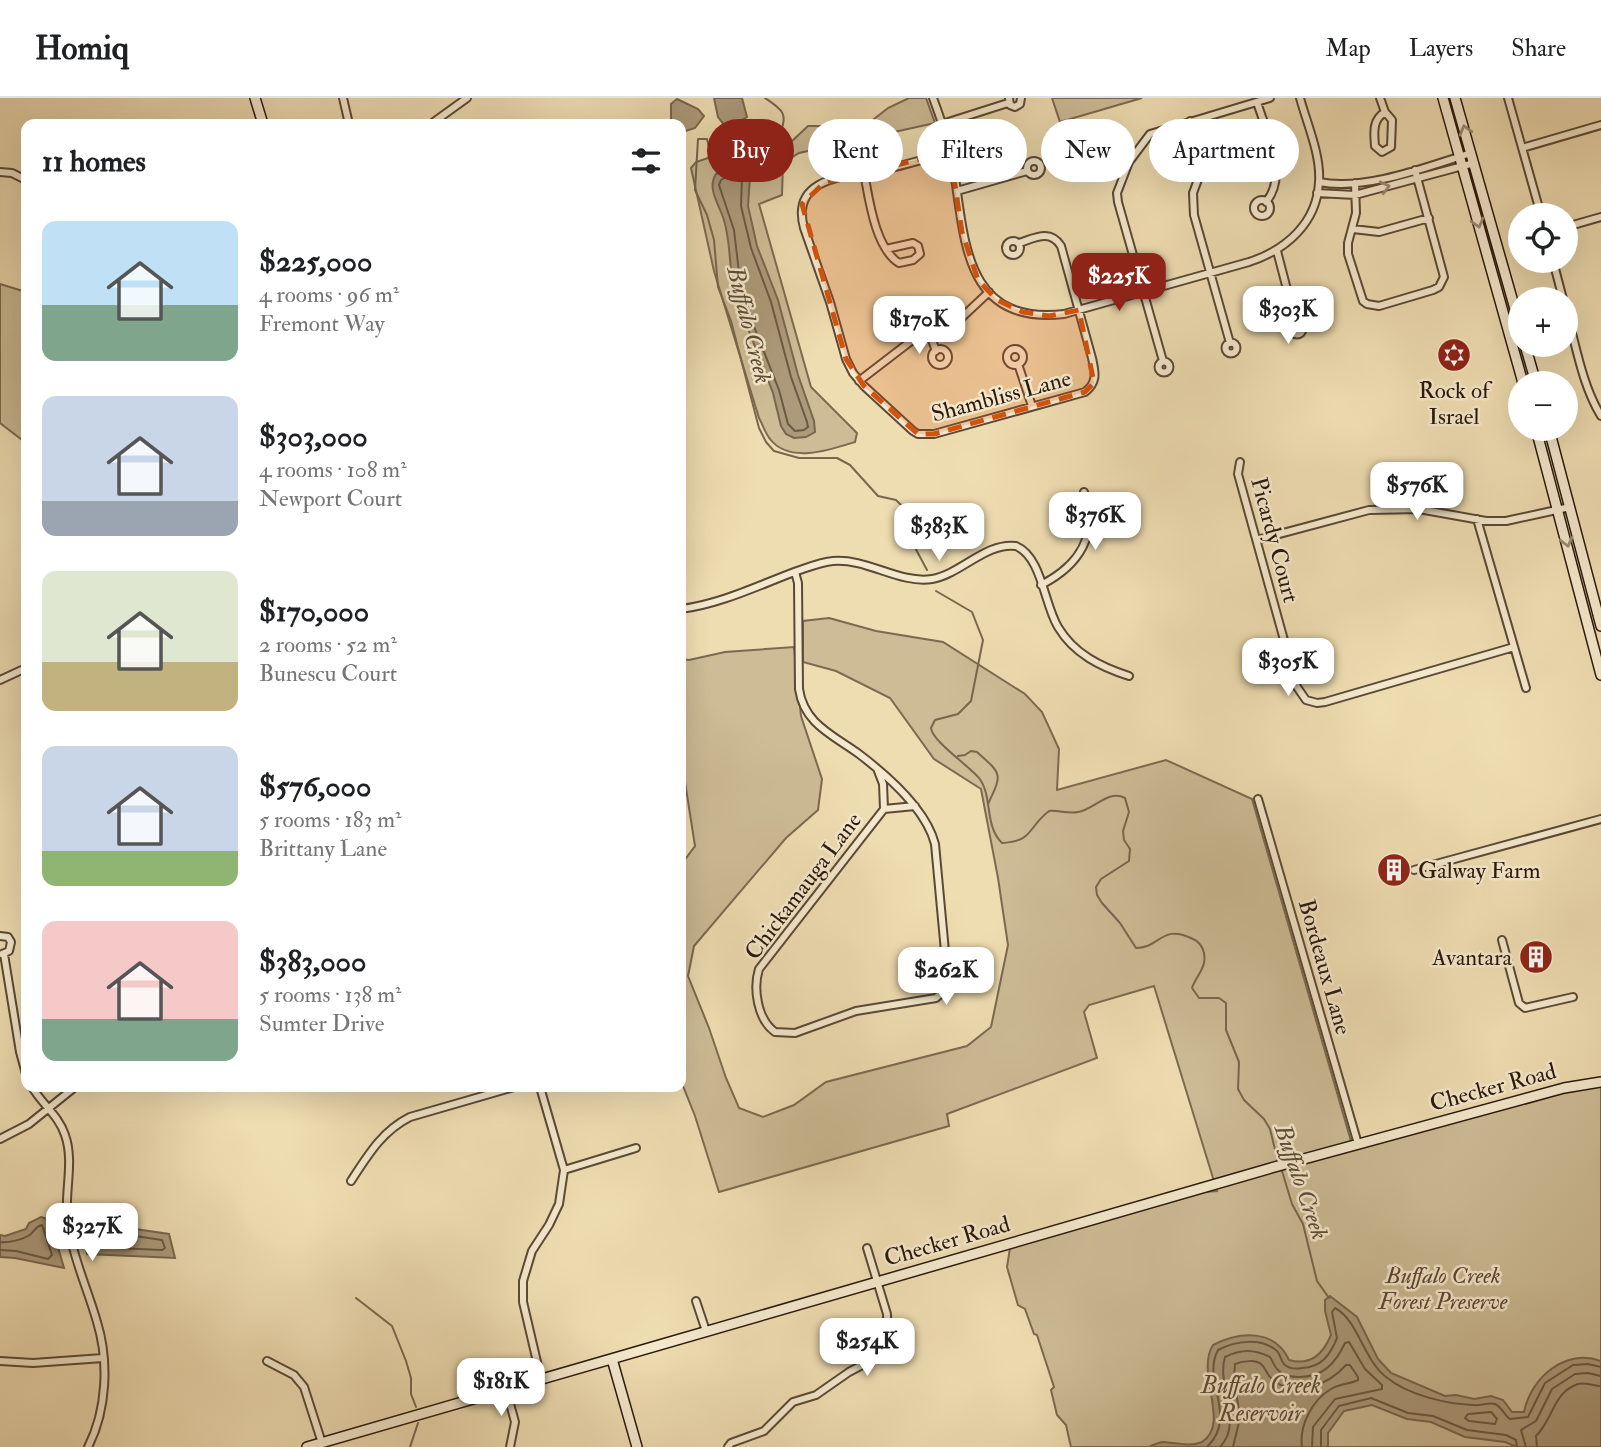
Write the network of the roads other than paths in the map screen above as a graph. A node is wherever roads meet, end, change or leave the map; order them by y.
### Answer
1 (255, 98) edge
2 (343, 98) edge
3 (467, 98) edge
4 (933, 98) edge
5 (1020, 98) edge
6 (1270, 98) edge
7 (1300, 98) edge
8 (1380, 98) edge
9 (1443, 98) edge
10 (1455, 98) edge
11 (1508, 98) edge
12 (1008, 101) edge
13 (1257, 102) junction
14 (1385, 112) junction
15 (261, 119) edge
16 (348, 119) edge
17 (438, 119) edge
18 (940, 119) edge
19 (956, 119) edge
20 (1197, 119) edge
21 (1601, 125) edge
22 (1149, 135) edge
23 (1522, 148) junction
24 (1135, 154) edge
25 (1472, 158) junction
26 (1461, 162) junction
27 (1415, 170) junction
28 (0, 172) edge
29 (21, 178) edge
30 (1417, 179) junction
31 (825, 182) edge
32 (866, 182) edge
33 (955, 182) edge
34 (988, 182) edge
35 (1121, 182) edge
36 (1197, 182) edge
37 (1319, 182) junction
38 (1356, 183) junction
39 (957, 191) junction
40 (1317, 193) junction
41 (1355, 194) junction
42 (1266, 202) dead end
43 (1538, 203) edge
44 (1601, 217) edge
45 (1429, 218) junction
46 (1578, 224) edge
47 (1353, 229) junction
48 (1019, 243) dead end
49 (886, 249) junction
50 (1277, 251) junction
51 (1209, 273) junction
52 (1509, 287) edge
53 (989, 292) junction
54 (1144, 292) junction
55 (1079, 310) junction
56 (1296, 324) dead end
57 (1508, 329) edge
58 (929, 332) junction
59 (1230, 342) dead end
60 (936, 351) dead end
61 (1578, 352) edge
62 (1163, 362) dead end
63 (1018, 364) dead end
64 (859, 381) junction
65 (1032, 406) junction
66 (1601, 416) edge
67 (1539, 441) edge
68 (1552, 441) edge
69 (1240, 462) dead end
70 (1084, 492) dead end
71 (1570, 507) junction
72 (1559, 510) junction
73 (1477, 519) junction
74 (1257, 540) junction
75 (796, 572) junction
76 (1041, 585) junction
77 (686, 607) edge
78 (1601, 626) edge
79 (1514, 647) junction
80 (21, 670) edge
81 (1601, 675) edge
82 (1129, 676) dead end
83 (0, 680) edge
84 (1526, 688) dead end
85 (878, 771) junction
86 (1258, 799) dead end
87 (915, 806) junction
88 (884, 809) junction
89 (1601, 818) edge
90 (1414, 870) dead end
91 (0, 936) edge
92 (1502, 940) dead end
93 (2, 954) edge
94 (1573, 997) dead end
95 (21, 1056) edge
96 (1601, 1082) edge
97 (36, 1092) edge
98 (69, 1092) edge
99 (496, 1092) edge
100 (542, 1092) edge
101 (49, 1109) junction
102 (0, 1139) edge
103 (1358, 1144) junction
104 (636, 1148) dead end
105 (564, 1170) junction
106 (351, 1181) dead end
107 (867, 1248) dead end
108 (877, 1282) junction
109 (696, 1301) dead end
110 (706, 1331) junction
111 (103, 1358) junction
112 (612, 1359) junction
113 (0, 1361) edge
114 (267, 1361) dead end
115 (541, 1379) junction
116 (506, 1389) junction
117 (321, 1443) junction
118 (88, 1447) edge
119 (307, 1447) edge
120 (510, 1447) edge
121 (637, 1447) edge
122 (728, 1447) edge

1 - 15 street
2 - 16 street
3 - 17 street
4 - 18 street
5 - 12 street
6 - 13 street
7 - 37 street
8 - 14 street
9 - 26 street
25 -> 10 street
11 - 23 street
12 - 19 street
13 - 20 street
13 - 42 street
14 - 14 street
21 - 23 street
22 - 24 street
23 - 43 street
25 - 26 street
25 - 52 street
26 - 27 street
26 - 30 street
26 -> 57 street
27 - 30 street
27 - 38 street
28 - 29 street
41 -> 30 street
30 - 45 street
31 - 64 street, Shambliss Lane
32 - 49 street
33 - 39 street
34 - 39 street
35 - 54 street
36 - 51 street
37 - 38 street
37 - 40 street
38 - 41 street
39 - 53 street
40 - 41 street
40 - 50 street
41 - 47 street
44 - 46 street
45 - 47 street
45 - 47 street
48 - 55 street
49 - 49 street
50 - 51 street
50 - 56 street
51 - 54 street
51 - 59 street
53 - 55 street
53 - 58 street
54 - 55 street
54 - 62 street
55 - 65 street, Shambliss Lane
58 - 60 street
58 - 64 street
61 - 66 street
63 - 65 street
64 - 65 street, Shambliss Lane
67 - 72 street
68 - 71 street
69 - 74 street, Picardy Court
70 - 76 street
71 - 72 street
71 - 78 street
72 - 73 street
72 -> 81 street
73 - 74 street
73 - 79 street
74 - 79 street, Picardy Court
75 - 76 street
75 - 77 street
75 - 85 street, Chickamauga Lane
76 - 82 street
79 - 84 street
80 - 83 street
85 - 87 street, Chickamauga Lane
85 - 88 street, Chickamauga Lane
86 - 103 street, Bordeaux Lane
87 - 88 street, Chickamauga Lane
87 - 88 street, Chickamauga Lane
89 - 90 street
91 - 93 street
92 - 94 street
93 - 95 street
96 - 103 street, Checker Road
97 - 101 street
98 - 101 street
99 - 106 street
100 - 105 street
101 - 102 street
101 - 111 street
103 - 108 street, Checker Road
104 - 105 street
105 - 115 street
107 - 108 street
108 - 110 street, Checker Road
108 - 122 street
109 - 110 street
110 - 112 street, Checker Road
111 - 113 street
111 - 118 street
112 - 115 street, Checker Road
112 - 121 street
114 - 117 street
115 - 116 street, Checker Road
116 - 117 street, Checker Road
116 - 120 street
117 - 119 street, Checker Road

